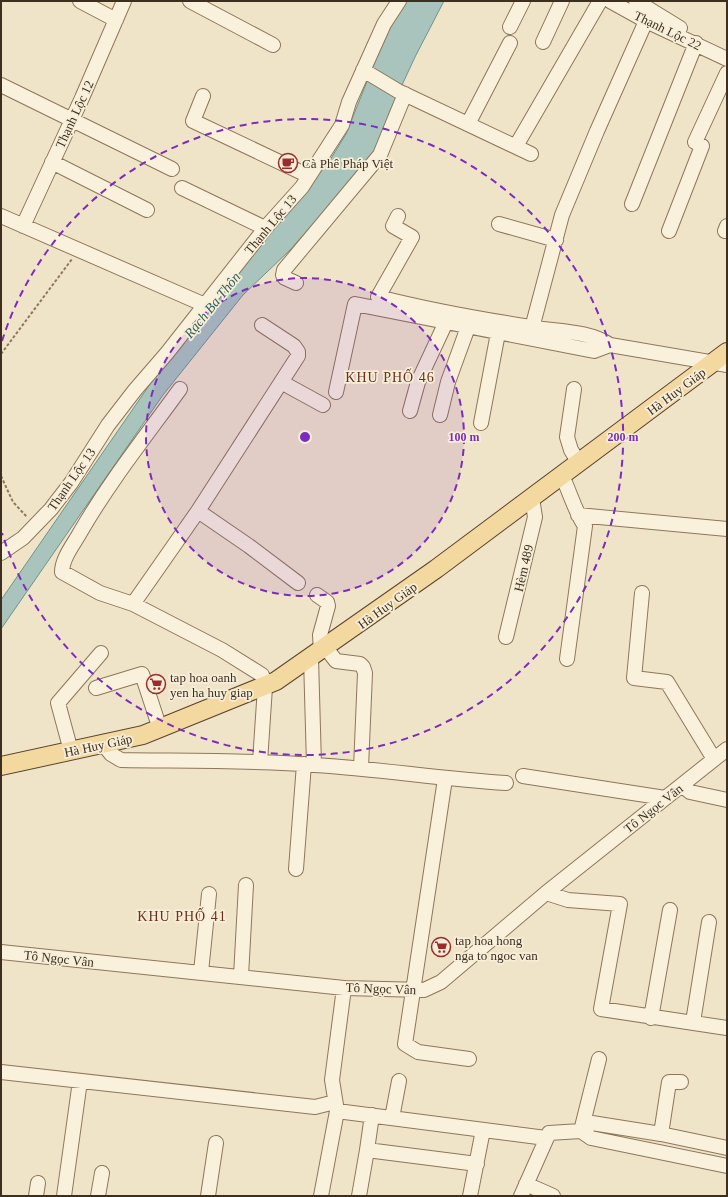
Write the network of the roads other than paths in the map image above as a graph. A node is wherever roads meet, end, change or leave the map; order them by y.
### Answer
1 (80, 1) edge
2 (124, 1) edge
3 (190, 1) edge
4 (399, 1) edge
5 (523, 1) edge
6 (562, 1) edge
7 (600, 1) edge
8 (610, 1) edge
9 (636, 1) edge
10 (116, 20) junction
11 (646, 21) junction
12 (510, 27) dead end
13 (543, 42) dead end
14 (510, 43) dead end
15 (696, 43) junction
16 (273, 45) dead end
17 (727, 52) edge
18 (727, 59) edge
19 (365, 71) junction
20 (727, 74) edge
21 (1, 85) edge
22 (401, 93) junction
23 (203, 96) dead end
24 (72, 120) junction
25 (468, 124) junction
26 (516, 146) junction
27 (532, 154) dead end
28 (52, 162) junction
29 (172, 169) dead end
30 (309, 176) junction
31 (182, 188) dead end
32 (632, 204) dead end
33 (147, 210) dead end
34 (1, 216) edge
35 (398, 216) dead end
36 (499, 224) dead end
37 (23, 226) junction
38 (265, 228) junction
39 (670, 231) dead end
40 (556, 240) junction
41 (296, 283) dead end
42 (205, 305) junction
43 (446, 322) junction
44 (262, 325) dead end
45 (468, 327) junction
46 (532, 328) junction
47 (498, 333) junction
48 (610, 345) junction
49 (722, 360) edge
50 (281, 382) junction
51 (180, 389) dead end
52 (574, 389) dead end
53 (336, 392) dead end
54 (323, 405) dead end
55 (410, 411) dead end
56 (440, 415) dead end
57 (481, 424) dead end
58 (579, 463) junction
59 (562, 476) junction
60 (532, 498) junction
61 (198, 510) junction
62 (578, 515) junction
63 (727, 529) edge
64 (1, 553) edge
65 (298, 583) dead end
66 (642, 593) dead end
67 (317, 595) dead end
68 (133, 604) junction
69 (506, 638) dead end
70 (320, 652) junction
71 (101, 653) dead end
72 (567, 659) dead end
73 (265, 687) junction
74 (96, 688) dead end
75 (160, 729) junction
76 (104, 744) junction
77 (727, 749) edge
78 (71, 751) junction
79 (714, 760) junction
80 (260, 762) junction
81 (309, 764) junction
82 (1, 766) edge
83 (361, 768) junction
84 (523, 776) dead end
85 (445, 779) junction
86 (506, 783) dead end
87 (682, 785) junction
88 (665, 798) junction
89 (727, 800) edge
90 (296, 869) dead end
91 (246, 884) dead end
92 (546, 892) junction
93 (209, 894) dead end
94 (670, 910) dead end
95 (709, 922) dead end
96 (1, 952) edge
97 (201, 972) junction
98 (241, 976) junction
99 (344, 988) junction
100 (415, 990) junction
101 (651, 1018) junction
102 (693, 1022) junction
103 (727, 1028) edge
104 (469, 1059) dead end
105 (599, 1059) dead end
106 (1, 1072) edge
107 (80, 1082) junction
108 (681, 1082) dead end
109 (336, 1107) junction
110 (372, 1115) junction
111 (484, 1130) junction
112 (581, 1130) junction
113 (661, 1134) junction
114 (546, 1138) junction
115 (216, 1143) dead end
116 (727, 1148) edge
117 (367, 1150) junction
118 (477, 1164) junction
119 (727, 1166) edge
120 (102, 1173) dead end
121 (523, 1190) edge
122 (64, 1196) edge
123 (98, 1196) edge
124 (208, 1196) edge
125 (321, 1196) edge
126 (359, 1196) edge
127 (470, 1196) edge
128 (553, 1196) edge

1 - 10 street
2 - 10 street, Thạnh Lộc 12
3 - 16 street
4 - 19 street, Thạnh Lộc 13
5 - 12 street
6 - 13 street
7 - 26 street
8 - 11 street, Thạnh Lộc 22
9 - 17 street, Thạnh Lộc 22
10 - 24 street, Thạnh Lộc 12
11 - 15 street, Thạnh Lộc 22
11 - 40 street
14 - 25 street
15 - 18 street, Thạnh Lộc 22
15 - 32 street
19 - 22 street
19 - 30 street, Thạnh Lộc 13
20 - 39 street
21 - 24 street
22 - 25 street
22 - 41 street
23 - 30 street
24 - 28 street, Thạnh Lộc 12
24 - 29 street
25 - 26 street
26 - 27 street
28 - 33 street
28 - 37 street, Thạnh Lộc 12
30 - 38 street, Thạnh Lộc 13
31 - 38 street
34 - 37 street
35 - 46 street
36 - 40 street
37 - 42 street
38 - 42 street, Thạnh Lộc 13
40 - 46 street
42 - 64 street, Thạnh Lộc 13
43 - 45 street
43 - 53 street
43 - 55 street
44 - 50 street
45 - 47 street
45 - 56 street
46 - 48 street
47 - 48 street
47 - 57 street
48 - 49 street
49 - 58 main road, Hà Huy Giáp
50 - 54 street
50 - 61 street
51 - 68 street
52 - 58 street
58 - 59 main road, Hà Huy Giáp
59 - 60 main road, Hà Huy Giáp
59 - 62 street
60 - 69 street, Hèm 489
60 - 70 main road, Hà Huy Giáp
61 - 65 street
61 - 68 street
62 - 63 street
62 - 72 street
66 - 79 street
67 - 70 street
68 - 73 street
70 - 73 main road, Hà Huy Giáp
70 - 81 street
70 - 83 street
71 - 78 street
73 - 75 main road, Hà Huy Giáp
73 - 80 street
74 - 75 street
75 - 76 main road, Hà Huy Giáp
76 - 78 main road, Hà Huy Giáp
76 - 80 street
77 - 79 street, Tô Ngọc Vân
78 - 82 main road, Hà Huy Giáp
79 - 87 street, Tô Ngọc Vân
80 - 81 street
81 - 83 street
81 - 90 street
83 - 85 street
84 - 88 street
85 - 86 street
85 - 100 street
87 - 88 street, Tô Ngọc Vân
87 - 89 street
88 - 92 street, Tô Ngọc Vân
91 - 98 street
92 - 100 street, Tô Ngọc Vân
92 - 101 street
93 - 97 street
94 - 101 street
95 - 102 street
96 - 97 street, Tô Ngọc Vân
97 - 98 street, Tô Ngọc Vân
98 - 99 street, Tô Ngọc Vân
99 - 100 street, Tô Ngọc Vân
99 - 109 street
100 - 104 street
101 - 102 street
102 - 103 street
105 - 112 street
106 - 107 street
107 - 109 street
107 - 122 street
108 - 113 street
109 - 110 street
109 - 125 street
110 - 111 street
110 - 117 street
111 - 114 street
111 - 118 street
112 - 113 street
112 - 114 street
112 - 119 street
113 - 116 street
114 - 121 street
115 - 124 street
117 - 118 street
117 - 126 street
118 - 127 street
120 - 123 street
121 - 128 street

